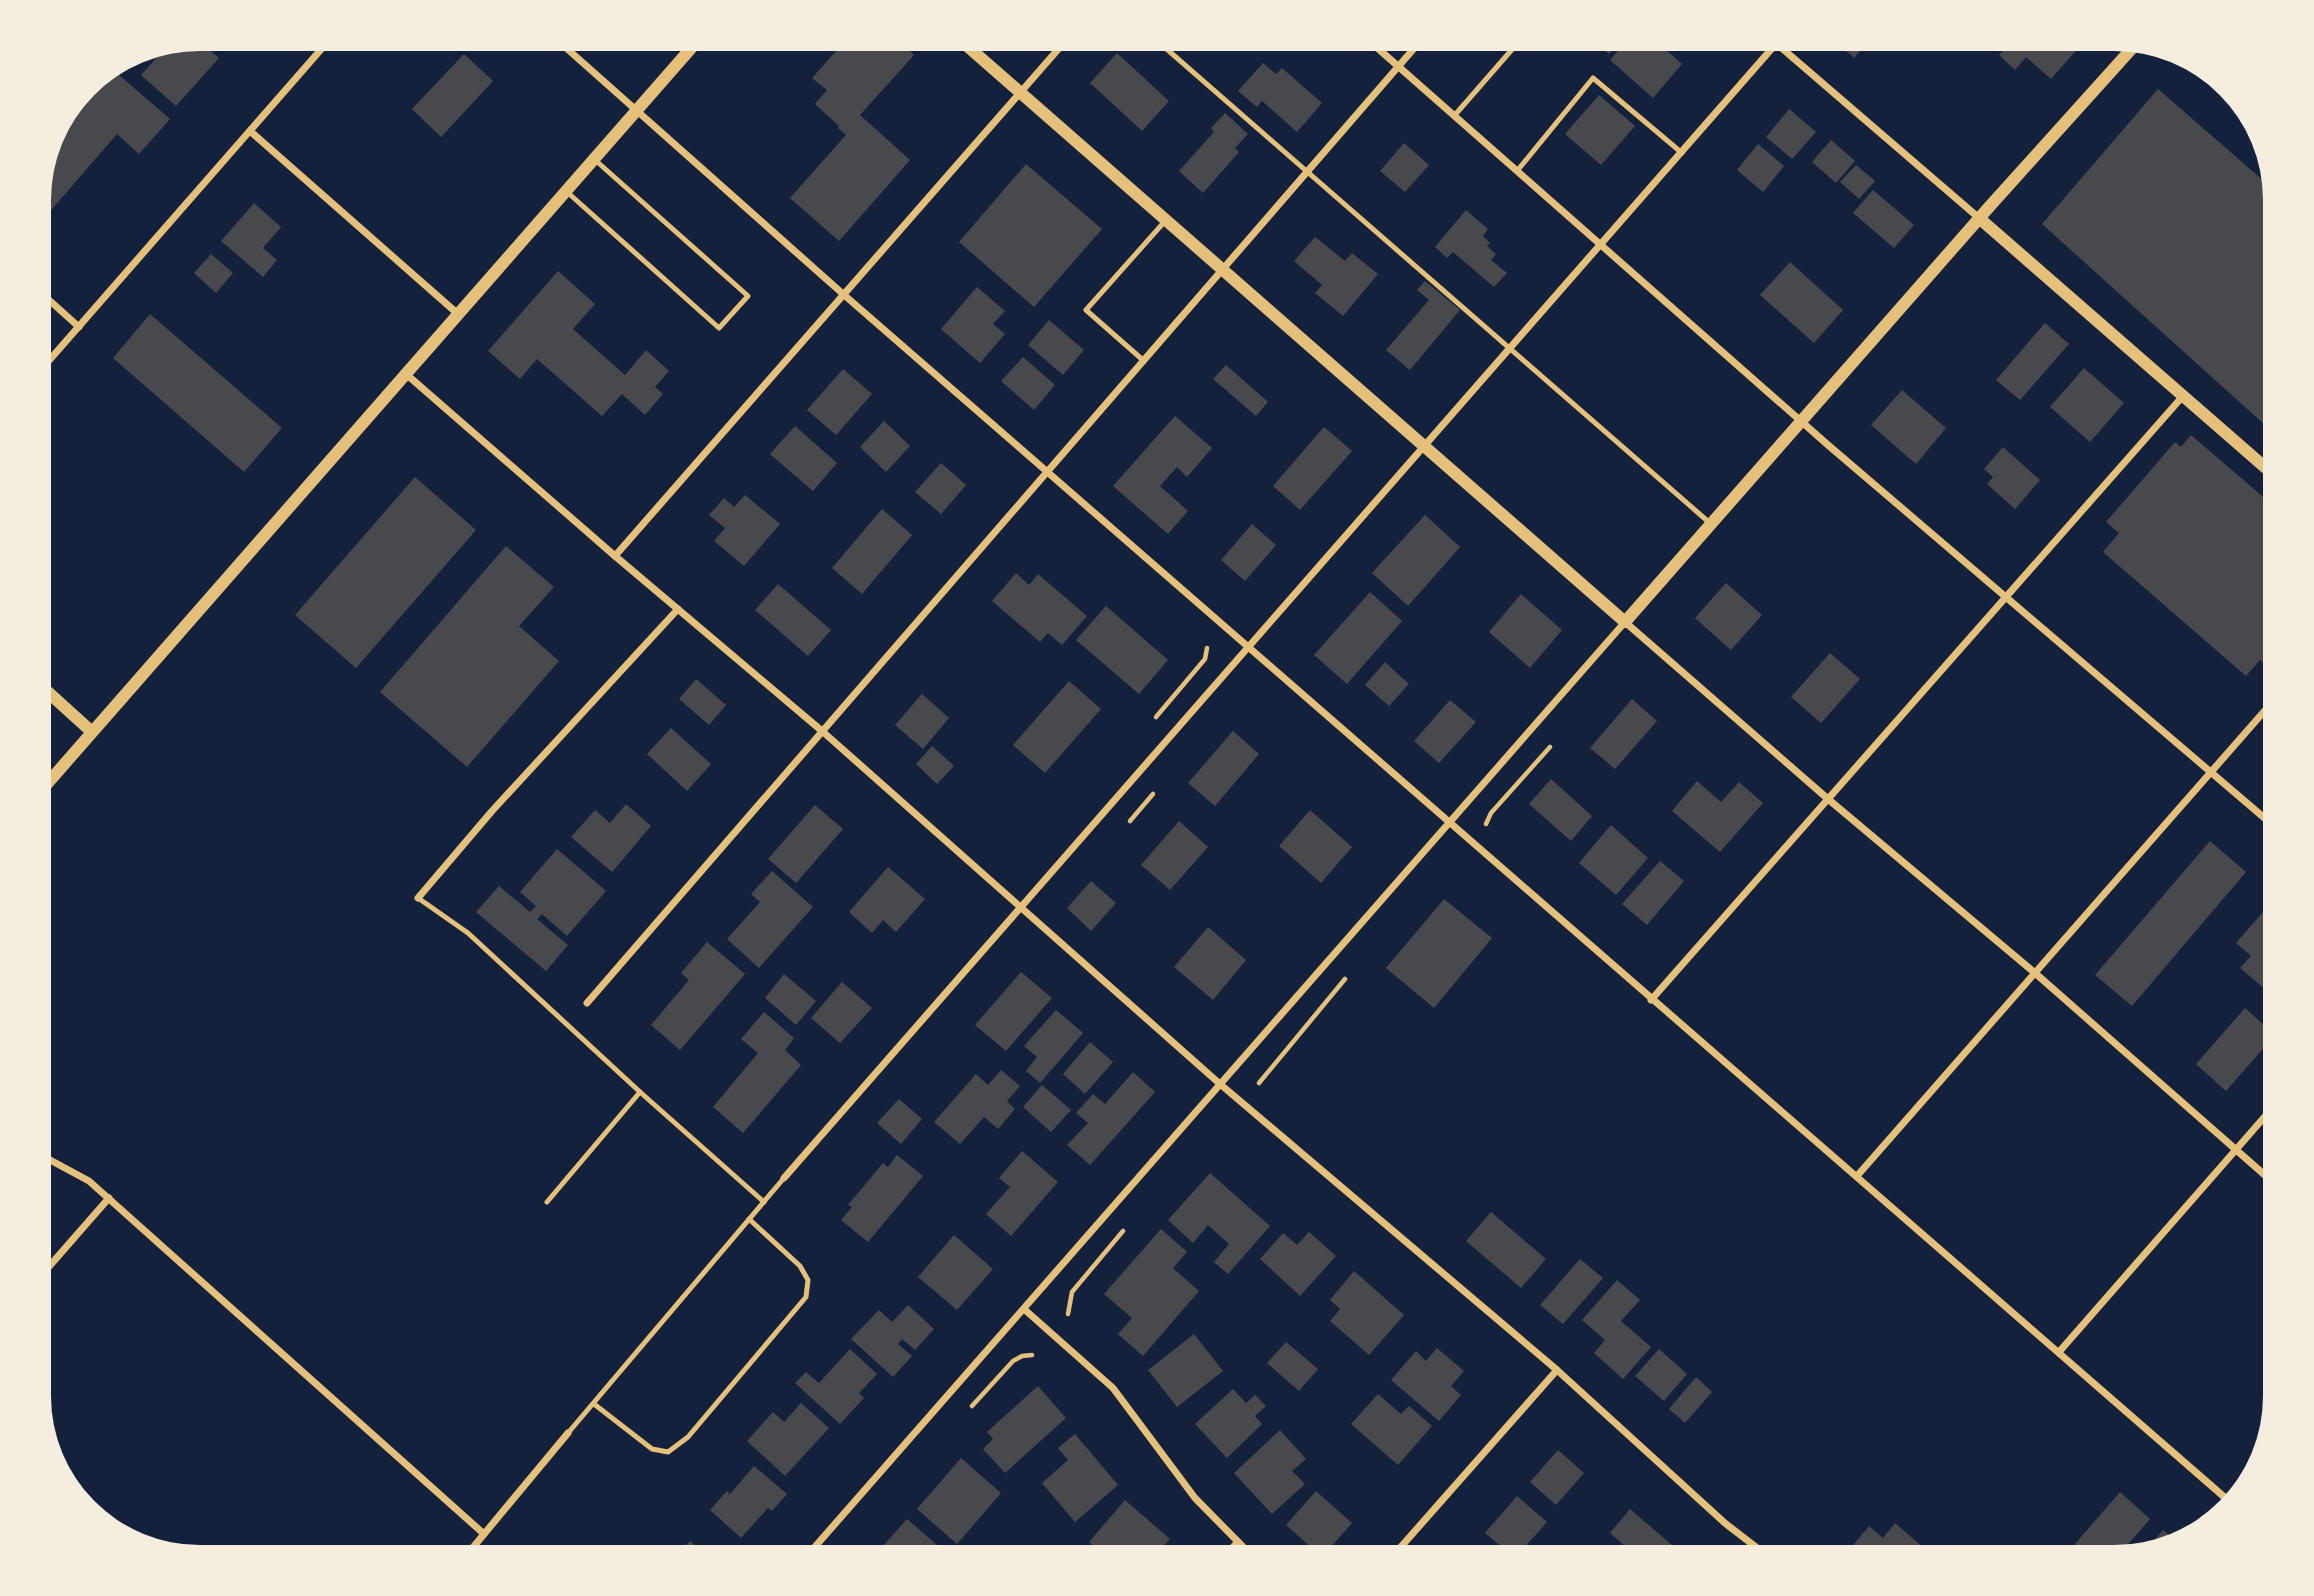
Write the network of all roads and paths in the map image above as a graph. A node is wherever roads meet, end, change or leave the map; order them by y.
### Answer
1 (320, 51) edge
2 (569, 51) edge
3 (689, 51) edge
4 (973, 51) edge
5 (1057, 51) edge
6 (1169, 51) edge
7 (1380, 51) edge
8 (1412, 51) edge
9 (1511, 51) edge
10 (1767, 51) edge
11 (1789, 51) edge
12 (2129, 52) edge
13 (1398, 67) junction
14 (1021, 93) junction
15 (636, 111) junction
16 (1454, 116) junction
17 (250, 131) junction
18 (1682, 153) junction
19 (594, 159) junction
20 (1308, 171) junction
21 (1517, 171) junction
22 (566, 191) junction
23 (1979, 218) junction
24 (1166, 220) junction
25 (1602, 244) junction
26 (1223, 268) junction
27 (843, 294) junction
28 (51, 302) edge
29 (458, 314) junction
30 (79, 327) junction
31 (1511, 348) junction
32 (51, 358) edge
33 (1144, 361) junction
34 (406, 374) junction
35 (2184, 395) junction
36 (1801, 421) junction
37 (1424, 447) junction
38 (2263, 464) edge
39 (1048, 471) junction
40 (1711, 524) junction
41 (615, 556) junction
42 (2006, 598) junction
43 (678, 609) junction
44 (1625, 622) junction
45 (1248, 647) junction
46 (1207, 648) dead end
47 (51, 695) edge
48 (2263, 714) edge
49 (1156, 717) dead end
50 (822, 731) junction
51 (93, 732) junction
52 (1550, 747) dead end
53 (2212, 771) junction
54 (51, 779) edge
55 (1153, 794) dead end
56 (1828, 799) junction
57 (2263, 816) edge
58 (1130, 821) dead end
59 (1449, 823) junction
60 (1486, 824) dead end
61 (418, 898) joint
62 (1021, 908) junction
63 (2035, 973) junction
64 (1345, 979) dead end
65 (1651, 1000) junction
66 (587, 1003) dead end
67 (1259, 1083) dead end
68 (1220, 1084) junction
69 (640, 1092) junction
70 (2263, 1120) edge
71 (2236, 1150) junction
72 (51, 1160) edge
73 (2263, 1173) edge
74 (1857, 1176) junction
75 (784, 1178) joint
76 (109, 1198) junction
77 (547, 1202) dead end
78 (764, 1202) junction
79 (749, 1219) junction
80 (1123, 1231) dead end
81 (51, 1264) edge
82 (1024, 1309) junction
83 (1068, 1314) dead end
84 (2059, 1352) junction
85 (1032, 1355) dead end
86 (1557, 1370) junction
87 (594, 1404) junction
88 (972, 1406) dead end
89 (568, 1433) joint
90 (2224, 1496) edge
91 (484, 1534) junction
92 (1238, 1542) junction
93 (475, 1545) edge
94 (817, 1545) edge
95 (1235, 1545) edge
96 (1241, 1545) edge
97 (1403, 1545) edge
98 (1754, 1545) edge

1 - 17 street
2 - 15 street
3 - 15 street
4 - 14 street
5 - 14 street
6 - 20 lane
7 - 13 street
8 - 13 street
9 - 16 lane
10 - 18 street
11 - 23 street
12 - 23 street
13 - 16 street
13 - 20 street
14 - 24 street
14 - 27 street
15 - 19 street
15 - 27 street
16 - 21 street
17 - 29 street
17 - 30 street
18 - 21 lane
18 - 25 street
19 - 22 street
19 - 22 lane
20 - 26 street
20 - 31 lane
21 - 25 street
22 - 29 street
23 - 35 street
23 - 36 street
24 - 26 street
24 - 33 lane
25 - 31 street
25 - 36 street
26 - 33 street
26 - 37 street
27 - 39 street
27 - 41 street
28 - 30 street
29 - 34 street
30 - 32 street
31 - 37 street
31 - 40 lane
33 - 39 street
34 - 41 street
34 - 51 street
35 - 38 street
35 - 42 street
36 - 40 street
36 - 42 street
37 - 44 street
37 - 45 street
39 - 45 street
39 - 50 street
40 - 44 street
41 - 43 street
42 - 53 street
42 - 56 street
43 - 50 street
43 - 61 street
44 - 56 street
44 - 59 street
45 - 59 street
45 - 62 street
46 - 49 path
47 - 51 street
48 - 53 street
50 - 62 street
50 - 66 street
51 - 54 street
52 - 60 path
53 - 57 street
53 - 63 street
55 - 58 path
56 - 63 street
56 - 65 street
59 - 65 street
59 - 68 street
61 - 69 lane
62 - 68 street
62 - 75 street
63 - 71 street
63 - 74 street
64 - 67 path
65 - 74 street
68 - 82 street
68 - 86 street
69 - 77 lane
69 - 78 lane
70 - 71 street
71 - 73 street
71 - 84 street
72 - 76 street
74 - 84 street
75 - 78 lane
76 - 81 street
76 - 91 street
78 - 79 lane
79 - 87 lane
79 - 87 lane
80 - 83 path
82 - 92 street
82 - 94 street
84 - 90 street
85 - 88 path
86 - 97 street
86 - 98 street
87 - 89 lane
89 - 91 street
91 - 93 street
92 - 95 street
92 - 96 street

